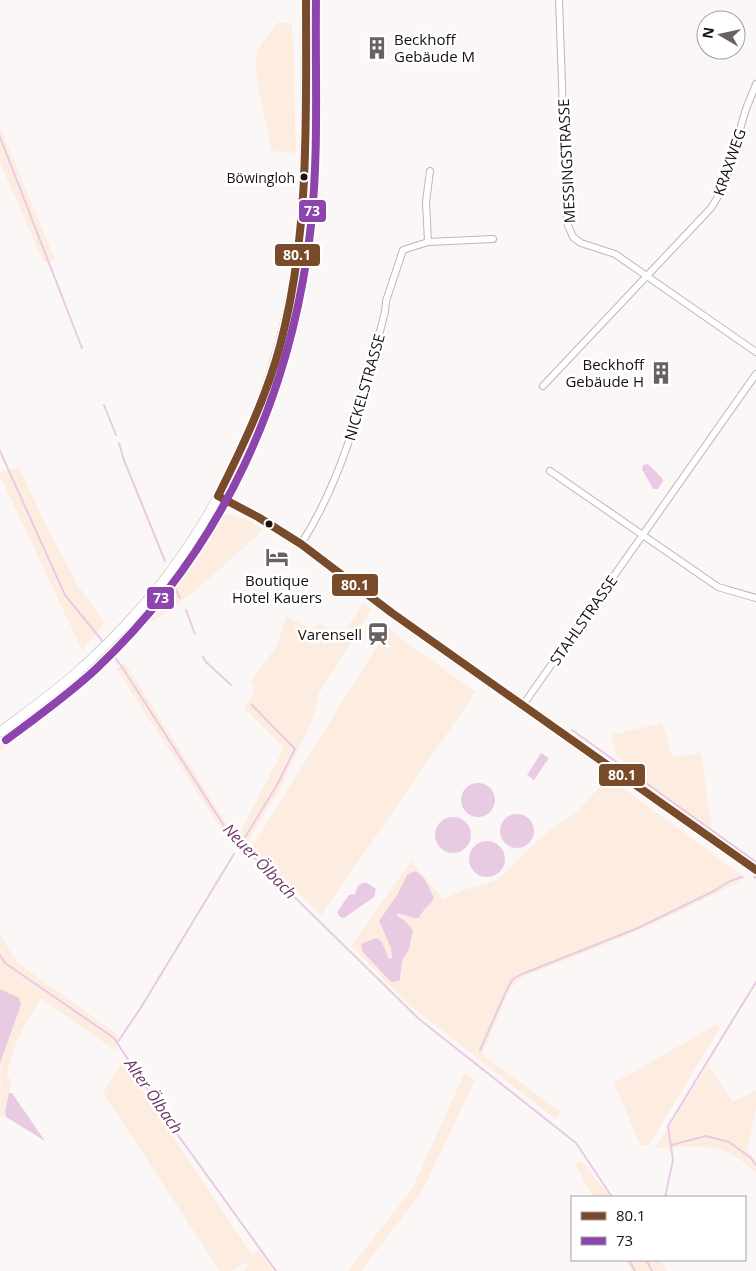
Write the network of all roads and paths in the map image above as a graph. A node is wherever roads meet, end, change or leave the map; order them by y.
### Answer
1 (306, 0) edge
2 (559, 0) edge
3 (756, 84) edge
4 (430, 171) dead end
5 (493, 239) dead end
6 (428, 242) junction
7 (647, 276) junction
8 (756, 352) edge
9 (756, 374) edge
10 (543, 386) dead end
11 (550, 471) dead end
12 (218, 496) junction
13 (642, 535) junction
14 (301, 544) junction
15 (756, 598) edge
16 (523, 705) junction
17 (0, 732) edge
18 (756, 870) edge

1 - 12 main road
2 - 7 street, MESSINGSTRASSE
3 - 7 street, KRAXWEG
4 - 6 street
5 - 6 street, NICKELSTRASSE
6 - 14 street, NICKELSTRASSE
7 - 8 street, MESSINGSTRASSE
7 - 10 street
9 - 13 street, STAHLSTRASSE
11 - 13 street
12 - 14 main road
12 - 17 main road
13 - 15 street
13 - 16 street, STAHLSTRASSE
14 - 16 main road
16 - 18 main road

